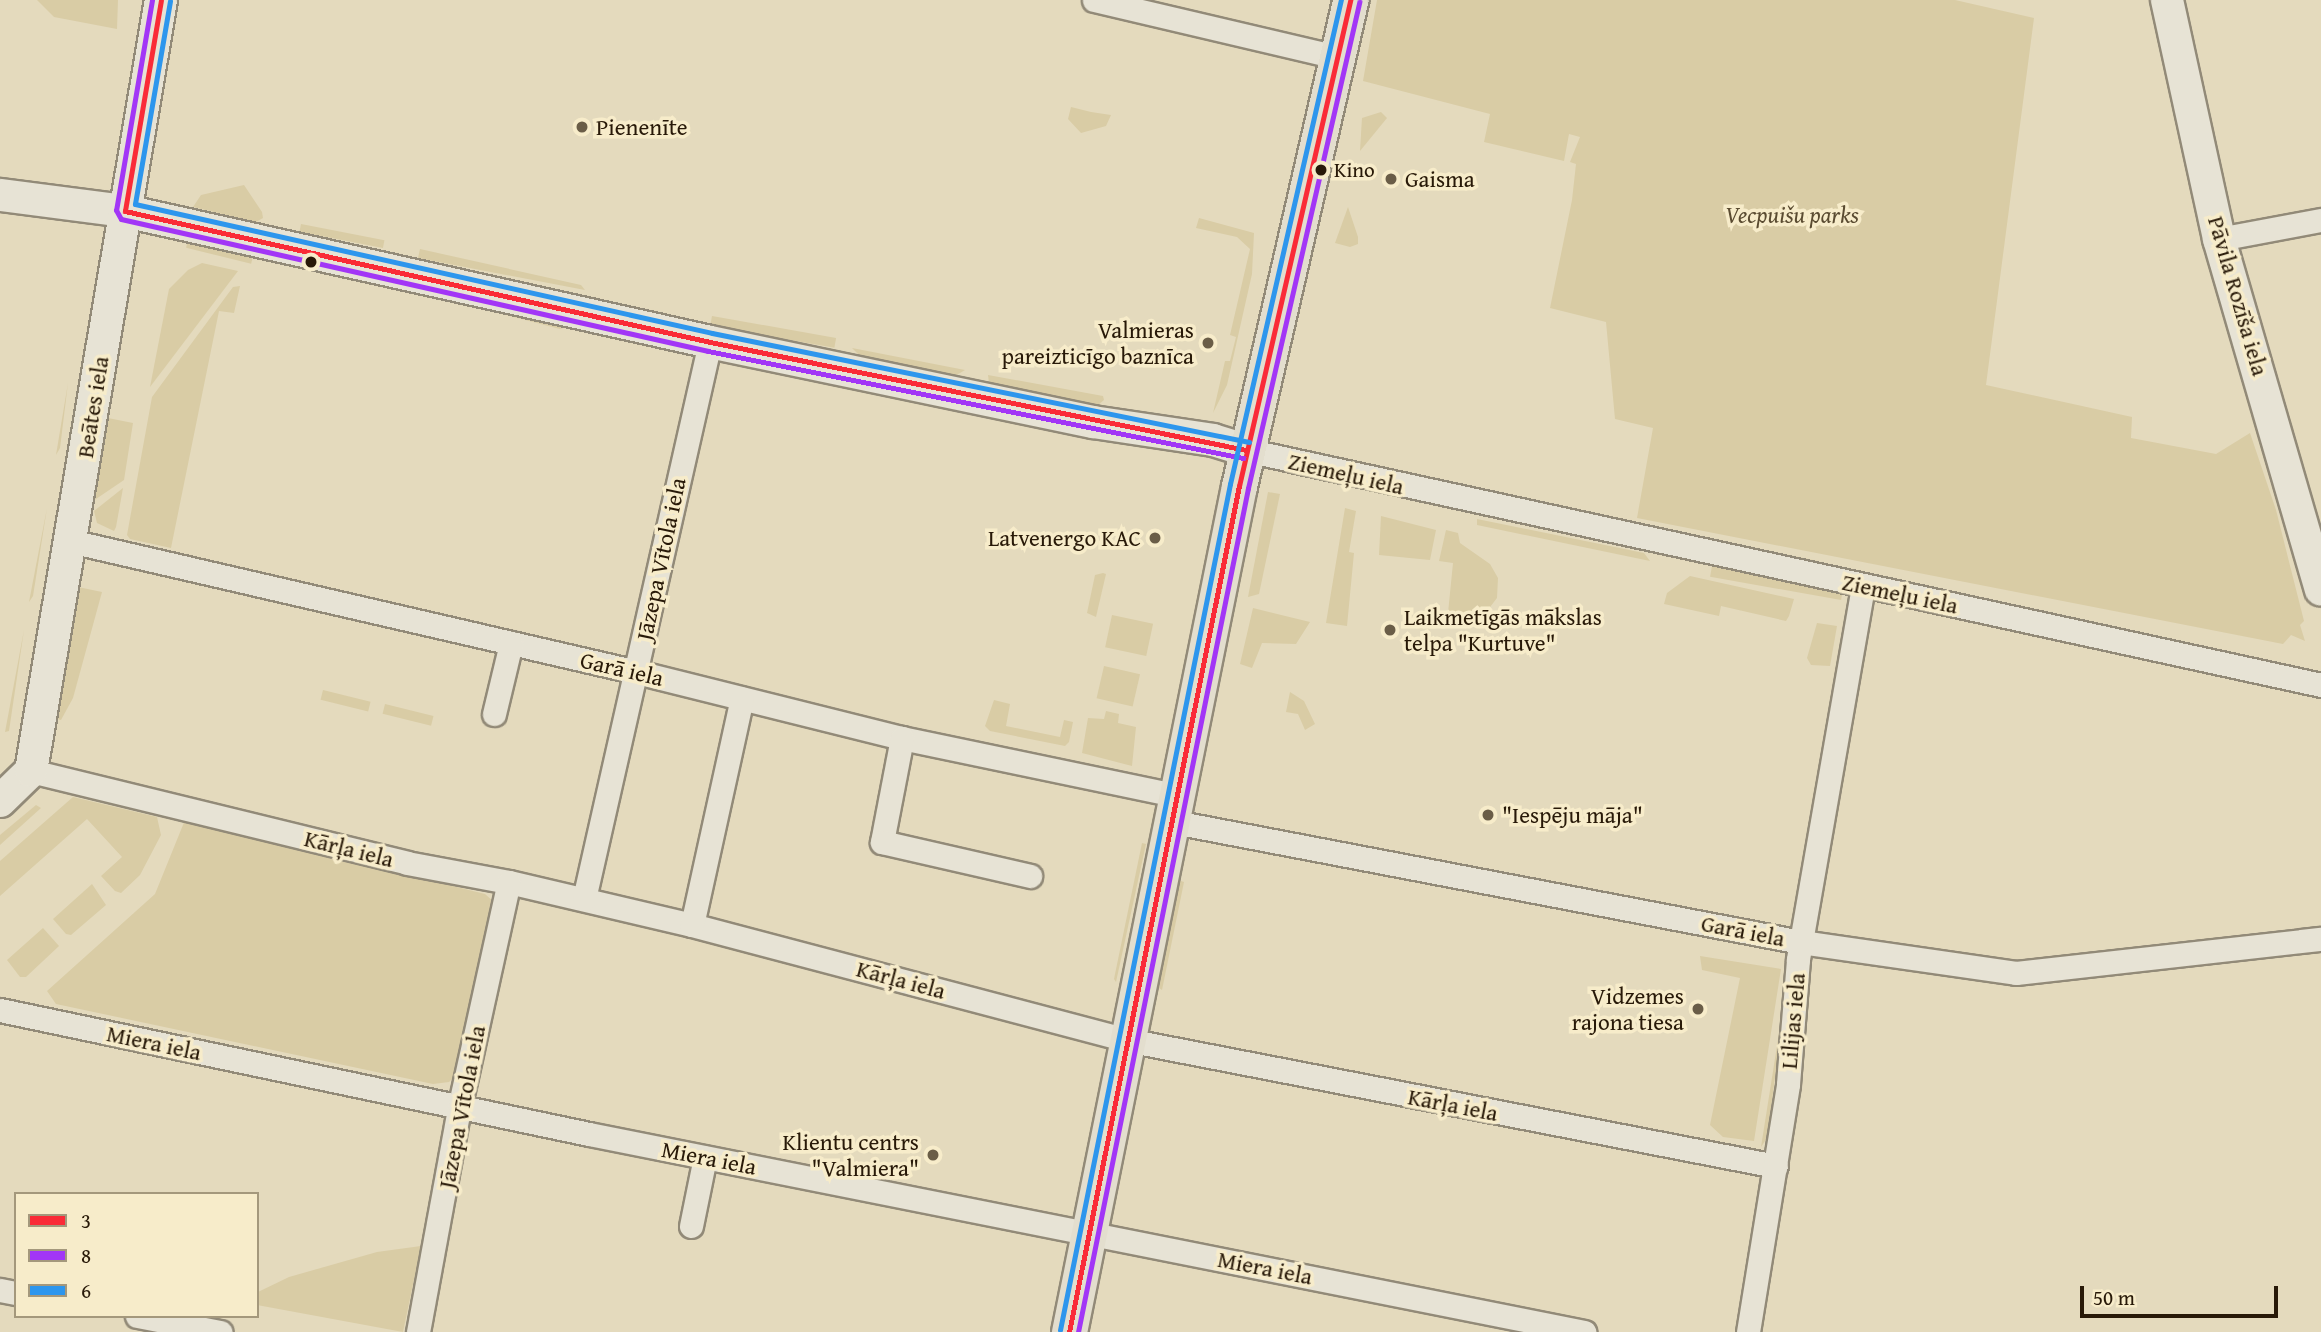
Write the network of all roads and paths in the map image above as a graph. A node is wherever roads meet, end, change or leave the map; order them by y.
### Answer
1 (161, 0) edge
2 (1094, 0) edge
3 (1350, 0) edge
4 (2167, 0) edge
5 (1337, 57) junction
6 (0, 195) edge
7 (125, 211) junction
8 (2321, 220) edge
9 (2221, 245) junction
10 (709, 342) junction
11 (1246, 450) junction
12 (70, 541) junction
13 (1866, 587) junction
14 (2321, 589) edge
15 (511, 643) junction
16 (637, 672) junction
17 (2321, 685) edge
18 (741, 698) junction
19 (494, 713) dead end
20 (902, 738) junction
21 (31, 771) junction
22 (0, 801) edge
23 (1172, 808) junction
24 (1030, 876) dead end
25 (509, 881) junction
26 (584, 899) junction
27 (692, 925) junction
28 (2321, 939) edge
29 (1801, 942) junction
30 (0, 1010) edge
31 (1127, 1040) junction
32 (460, 1104) junction
33 (705, 1157) junction
34 (1776, 1166) junction
35 (691, 1226) dead end
36 (1088, 1233) junction
37 (147, 1318) edge
38 (220, 1332) edge
39 (418, 1332) edge
40 (1069, 1332) edge
41 (1584, 1332) edge
42 (1748, 1332) edge

1 - 7 street, Beātes iela
2 - 5 street
3 - 5 main road
4 - 9 street, Pāvila Rozīša iela
5 - 11 main road
6 - 7 street, Ziemeļu iela
7 - 10 street, Ziemeļu iela
7 - 12 street, Beātes iela
8 - 9 street
9 - 14 street, Pāvila Rozīša iela
10 - 11 street, Ziemeļu iela
10 - 16 street, Jāzepa Vītola iela
11 - 13 street, Ziemeļu iela
11 - 23 main road
12 - 15 street, Garā iela
12 - 21 street, Beātes iela
13 - 17 street, Ziemeļu iela
13 - 29 street, Lilijas iela
15 - 16 street, Garā iela
15 - 19 street
16 - 18 street, Garā iela
16 - 26 street, Jāzepa Vītola iela
18 - 20 street, Garā iela
18 - 27 street
20 - 23 street, Garā iela
20 - 24 street
21 - 22 street
21 - 25 street, Kārļa iela
23 - 29 street, Garā iela
23 - 31 main road
25 - 26 street, Kārļa iela
25 - 32 street, Jāzepa Vītola iela
26 - 27 street, Kārļa iela
27 - 31 street, Kārļa iela
28 - 29 street, Garā iela
29 - 34 street, Lilijas iela
30 - 32 street, Miera iela
31 - 34 street, Kārļa iela
31 - 36 main road
32 - 33 street, Miera iela
32 - 39 street, Jāzepa Vītola iela
33 - 35 street
33 - 36 street, Miera iela
34 - 42 street, Lilijas iela
36 - 40 main road
36 - 41 street, Miera iela
37 - 38 street

